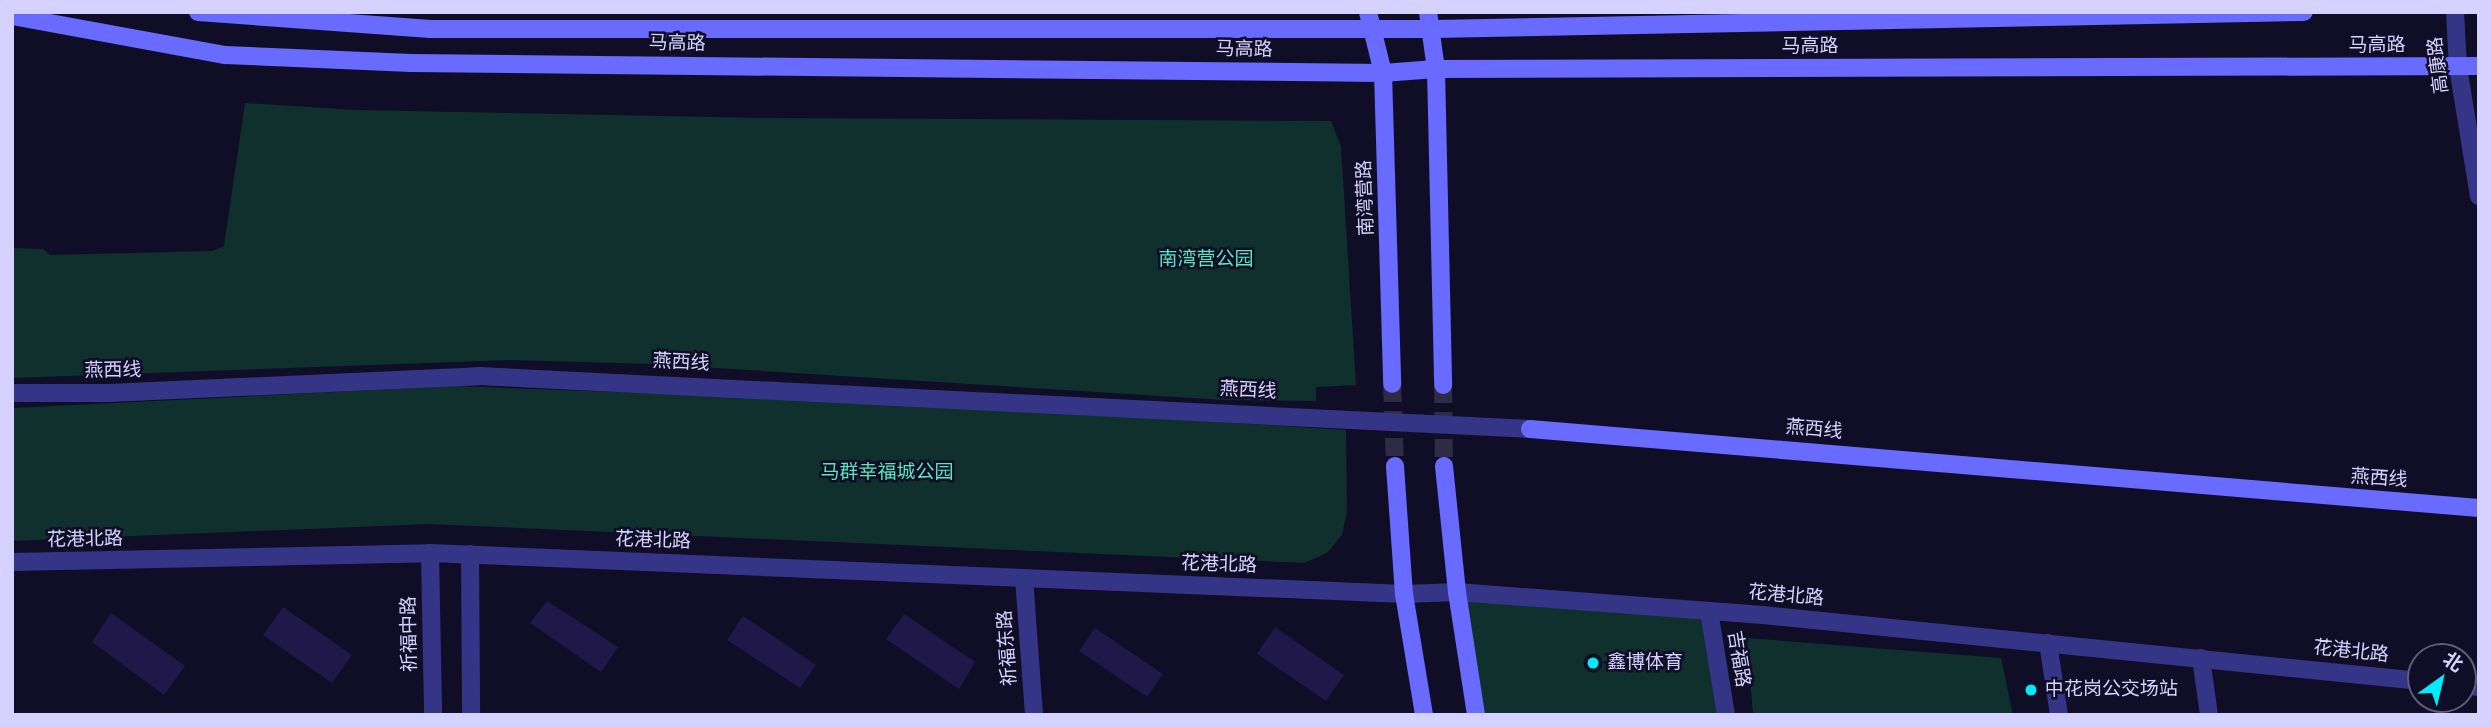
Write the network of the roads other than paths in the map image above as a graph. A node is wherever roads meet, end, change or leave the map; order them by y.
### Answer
1 (198, 12) edge
2 (2304, 12) edge
3 (2455, 12) edge
4 (12, 16) edge
5 (1371, 19) edge
6 (1430, 21) edge
7 (2479, 66) edge
8 (2458, 67) junction
9 (1436, 69) junction
10 (1383, 73) junction
11 (2479, 196) edge
12 (1392, 384) tunnel mouth
13 (1443, 385) tunnel mouth
14 (12, 393) edge
15 (1530, 429) joint
16 (1395, 466) tunnel mouth
17 (1444, 466) tunnel mouth
18 (2479, 508) edge
19 (430, 553) junction
20 (470, 554) junction
21 (12, 562) edge
22 (1024, 578) junction
23 (1457, 592) junction
24 (1404, 594) junction
25 (1709, 611) junction
26 (2048, 643) junction
27 (2201, 657) junction
28 (2407, 679) edge
29 (433, 715) edge
30 (471, 715) edge
31 (1034, 715) edge
32 (1424, 715) edge
33 (1476, 715) edge
34 (1726, 715) edge
35 (2059, 715) edge
36 (2209, 715) edge

1 - 5 main road, 马高路
2 - 6 main road, 马高路
3 - 8 street, 高康路
4 - 10 main road, 马高路
5 - 6 main road, 马高路
5 - 10 main road, 南湾营路
6 - 9 main road
7 - 8 main road, 马高路
8 - 9 main road, 马高路
8 - 11 street, 高康路
9 - 10 main road, 马高路
9 - 13 main road
10 - 12 main road, 南湾营路
14 - 15 street, 燕西线
15 - 18 main road, 燕西线
16 - 24 main road
17 - 23 main road
19 - 20 street, 花港北路
19 - 21 street, 花港北路
19 - 29 street, 祈福中路
20 - 22 street, 花港北路
20 - 30 street
22 - 24 street, 花港北路
22 - 31 street, 祈福东路
23 - 24 street, 花港北路
23 - 25 street, 花港北路
23 - 33 main road
24 - 32 main road
25 - 26 street, 花港北路
25 - 34 street, 吉福路
26 - 27 street, 花港北路
26 - 35 street
27 - 28 street, 花港北路
27 - 36 street

